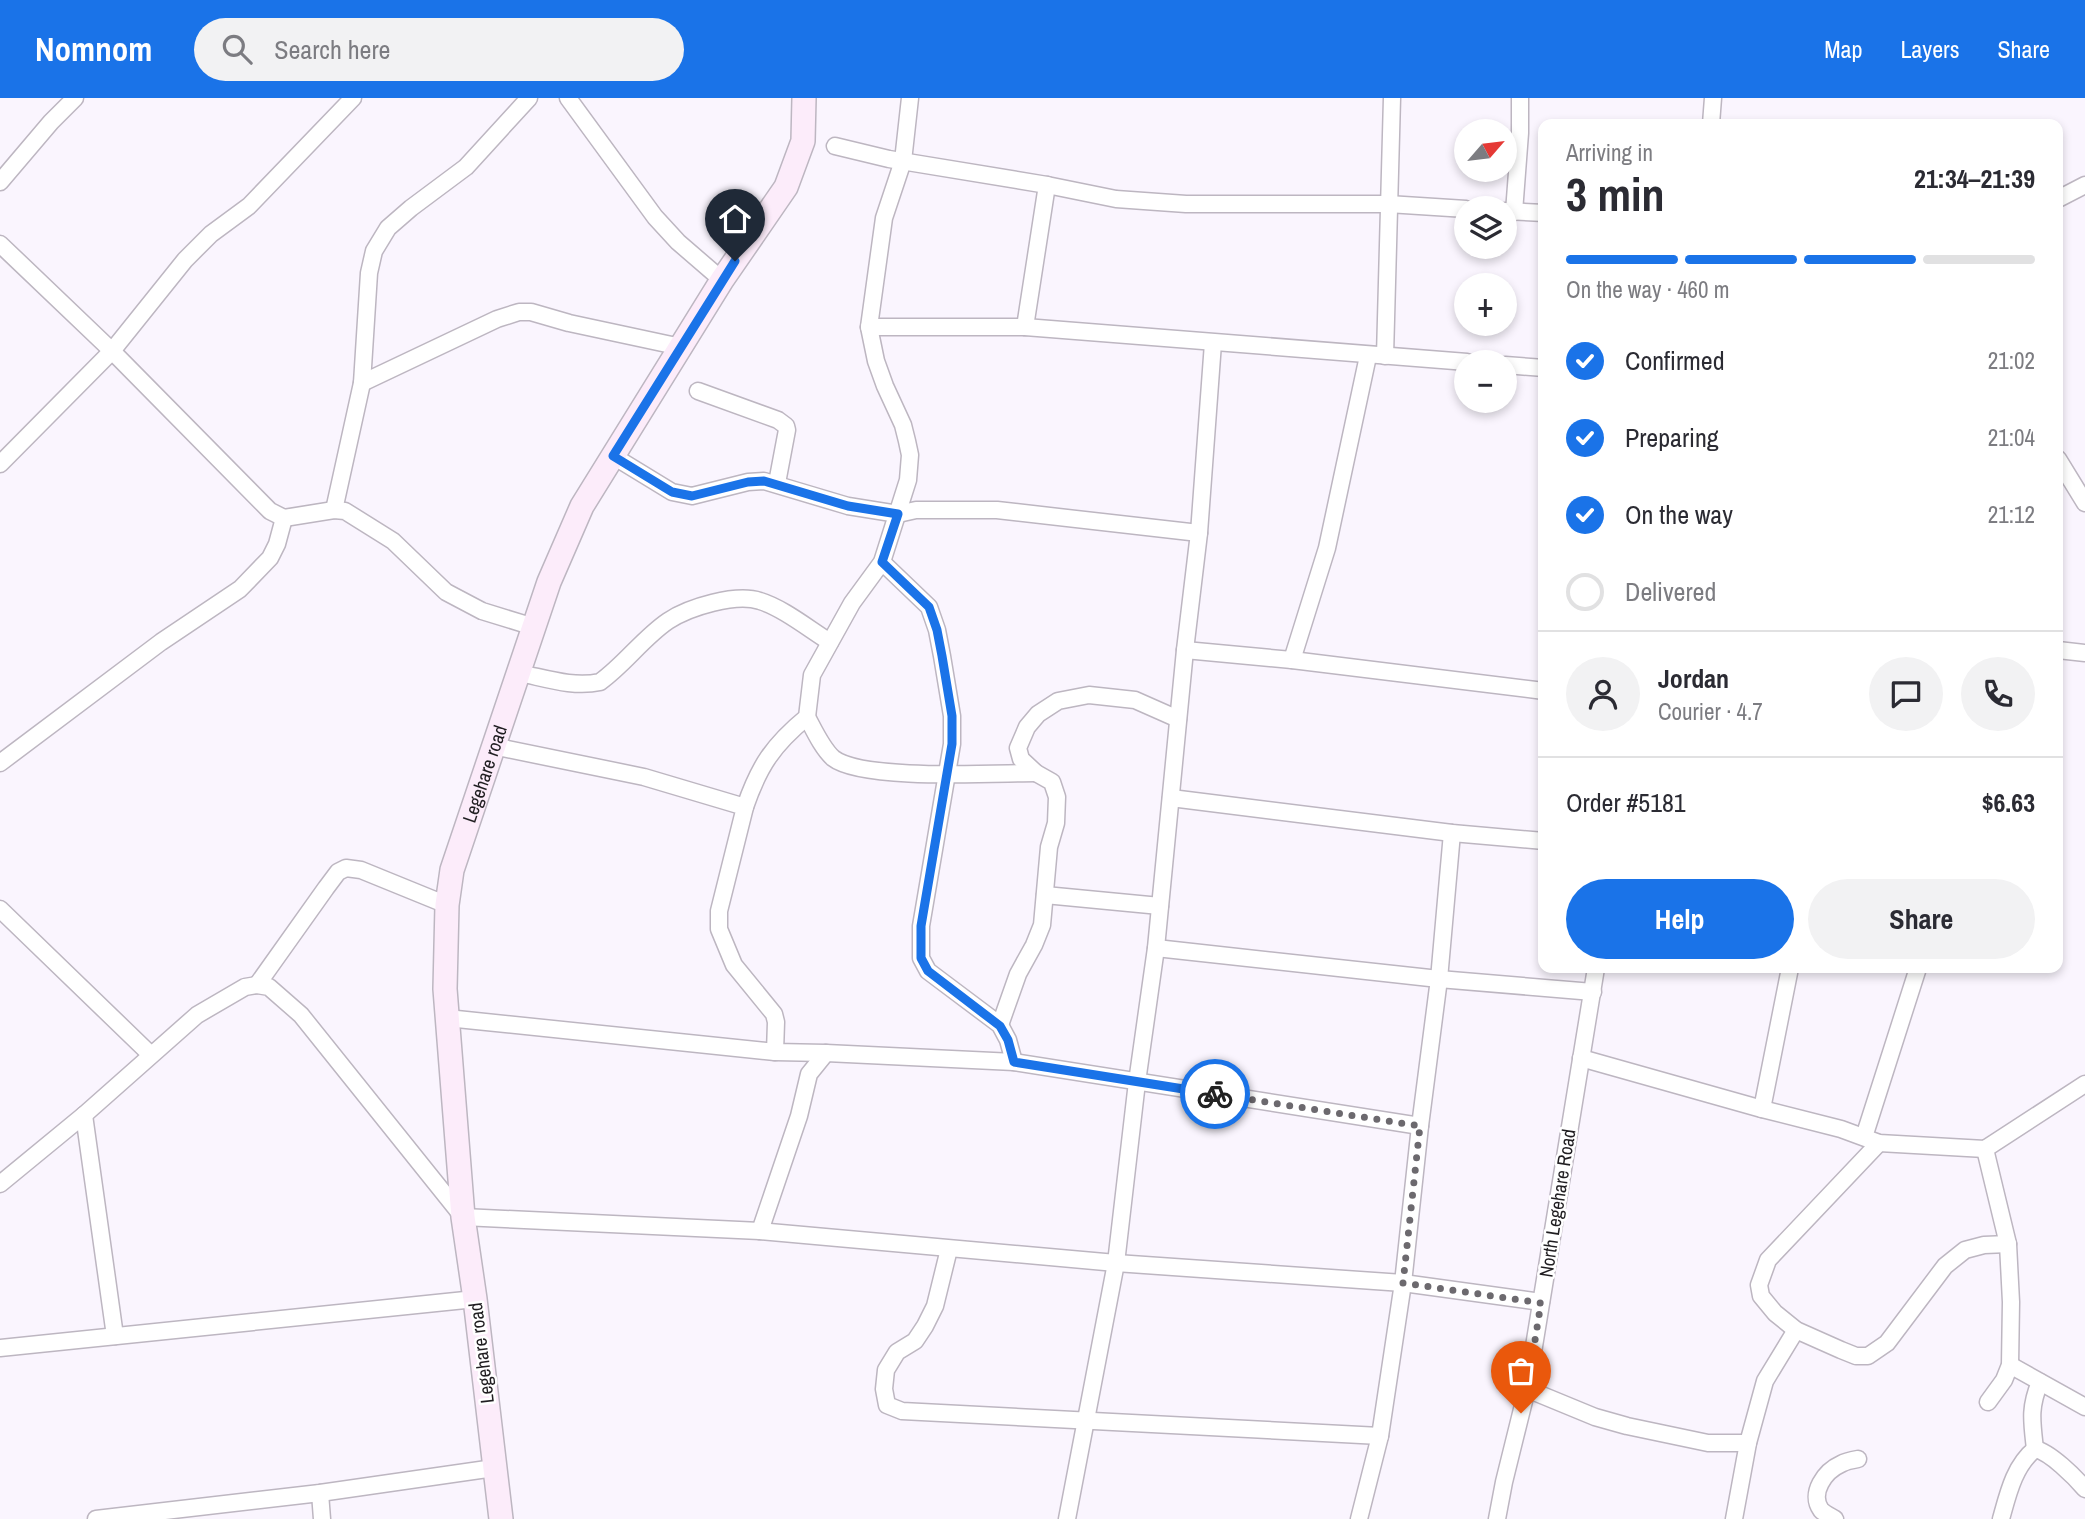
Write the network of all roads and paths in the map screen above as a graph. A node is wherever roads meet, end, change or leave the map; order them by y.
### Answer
1 (75, 98) edge
2 (354, 98) edge
3 (529, 98) edge
4 (568, 98) edge
5 (804, 98) edge
6 (910, 98) edge
7 (1392, 98) edge
8 (1520, 98) edge
9 (1713, 98) edge
10 (1711, 119) edge
11 (835, 146) dead end
12 (896, 160) junction
13 (0, 182) edge
14 (1047, 185) junction
15 (2085, 185) edge
16 (1511, 196) edge
17 (2063, 196) edge
18 (1388, 204) junction
19 (1454, 208) edge
20 (1517, 212) edge
21 (1538, 213) edge
22 (0, 244) edge
23 (722, 280) junction
24 (869, 327) junction
25 (1025, 327) junction
26 (1213, 343) junction
27 (681, 347) junction
28 (112, 351) junction
29 (1368, 356) junction
30 (1385, 356) junction
31 (1454, 361) edge
32 (1517, 366) edge
33 (1538, 368) edge
34 (362, 383) junction
35 (698, 391) dead end
36 (613, 456) junction
37 (0, 464) edge
38 (2063, 467) edge
39 (777, 483) junction
40 (2085, 503) edge
41 (334, 510) junction
42 (898, 514) junction
43 (284, 518) junction
44 (1199, 533) junction
45 (882, 562) junction
46 (534, 627) junction
47 (830, 642) junction
48 (1185, 650) junction
49 (2063, 650) edge
50 (2085, 653) edge
51 (1292, 660) junction
52 (519, 673) junction
53 (1538, 690) edge
54 (807, 717) junction
55 (1178, 719) junction
56 (492, 746) junction
57 (0, 763) edge
58 (1036, 773) junction
59 (947, 774) junction
60 (1171, 798) junction
61 (745, 807) junction
62 (1452, 832) junction
63 (1538, 840) edge
64 (1045, 895) junction
65 (447, 905) junction
66 (1160, 906) junction
67 (0, 909) edge
68 (1156, 948) junction
69 (1595, 973) edge
70 (1789, 973) edge
71 (1917, 973) edge
72 (1439, 979) junction
73 (257, 985) junction
74 (1593, 992) junction
75 (447, 1018) junction
76 (1000, 1026) junction
77 (775, 1052) junction
78 (826, 1053) junction
79 (151, 1055) junction
80 (1581, 1058) junction
81 (1014, 1062) junction
82 (1137, 1082) junction
83 (2083, 1090) edge
84 (1762, 1109) junction
85 (84, 1115) junction
86 (1420, 1126) junction
87 (1871, 1140) junction
88 (1985, 1149) junction
89 (0, 1184) edge
90 (463, 1217) junction
91 (760, 1231) junction
92 (2008, 1244) junction
93 (949, 1249) junction
94 (1116, 1263) junction
95 (1403, 1283) junction
96 (475, 1299) junction
97 (1541, 1303) junction
98 (1796, 1330) junction
99 (115, 1336) junction
100 (0, 1348) edge
101 (2010, 1365) junction
102 (2040, 1382) junction
103 (1527, 1390) junction
104 (1988, 1402) dead end
105 (2085, 1407) edge
106 (1085, 1420) junction
107 (1380, 1436) junction
108 (1748, 1443) junction
109 (2035, 1449) junction
110 (1858, 1459) dead end
111 (494, 1468) junction
112 (2085, 1489) edge
113 (320, 1493) junction
114 (126, 1518) edge
115 (96, 1519) edge
116 (322, 1519) edge
117 (501, 1519) edge
118 (1067, 1519) edge
119 (1359, 1519) edge
120 (1497, 1519) edge
121 (1734, 1519) edge
122 (1835, 1519) edge
123 (2001, 1519) edge

1 - 13 street
2 - 28 street
3 - 34 street
4 - 23 street
5 - 23 main road, Legehare road
6 - 12 street
7 - 18 street
8 - 16 street
9 - 10 street
11 - 12 street
12 - 14 street
12 - 24 street
14 - 18 street
14 - 25 street
15 - 17 street
18 - 19 street
18 - 30 street
20 - 21 street
22 - 28 street
23 - 27 main road, Legehare road
24 - 25 street
24 - 42 street
25 - 26 street
26 - 29 street
26 - 44 street
27 - 34 street
27 - 36 main road, Legehare road
28 - 37 street
28 - 43 street
29 - 30 street
29 - 51 street
30 - 31 street
32 - 33 street
34 - 41 street
35 - 39 street
36 - 39 street
36 - 46 main road, Legehare road
38 - 40 street
39 - 42 street
41 - 43 street
41 - 46 street
42 - 44 street
42 - 45 street
43 - 57 street
44 - 48 street
45 - 47 street
45 - 59 street
46 - 52 main road, Legehare road
47 - 52 street
47 - 54 street
48 - 51 street
48 - 55 street
49 - 50 street
51 - 53 street
52 - 56 main road, Legehare road
54 - 59 street
54 - 61 street
55 - 58 street
55 - 60 street
56 - 61 street
56 - 65 main road, Legehare road
58 - 59 street
58 - 64 street
59 - 76 street
60 - 62 street
60 - 66 street
61 - 77 street
62 - 63 street
62 - 72 street
64 - 66 street
64 - 76 street
65 - 73 street
65 - 75 main road, Legehare road
66 - 68 street
67 - 79 street
68 - 72 street
68 - 82 street
69 - 74 street, North Legehare Road
70 - 84 street
71 - 87 street
72 - 74 street
72 - 86 street
73 - 79 street
73 - 90 street
74 - 80 street, North Legehare Road
75 - 77 street
75 - 90 main road, Legehare road
76 - 81 street
77 - 78 street
78 - 81 street
78 - 91 street
79 - 85 street
80 - 84 street
80 - 97 street, North Legehare Road
81 - 82 street
82 - 86 street
82 - 94 street
83 - 88 street
84 - 87 street
85 - 89 street
85 - 99 street
86 - 95 street
87 - 88 street
87 - 98 street
88 - 92 street
90 - 91 street
90 - 96 main road, Legehare road
91 - 93 street
92 - 98 street
92 - 101 street
93 - 94 street
93 - 106 street
94 - 95 street
94 - 106 street
95 - 97 street
95 - 107 street
96 - 99 street
96 - 111 main road, Legehare road
97 - 103 street, North Legehare Road
98 - 108 street
99 - 100 street
101 - 102 street
101 - 104 street
102 - 105 street
102 - 109 street
103 - 108 street
103 - 120 street, North Legehare Road
106 - 107 street
106 - 118 street
107 - 119 street
108 - 121 street
109 - 112 street
109 - 123 street
110 - 122 street
111 - 113 street
111 - 117 main road, Legehare road
113 - 114 street
113 - 116 street
114 - 115 street

